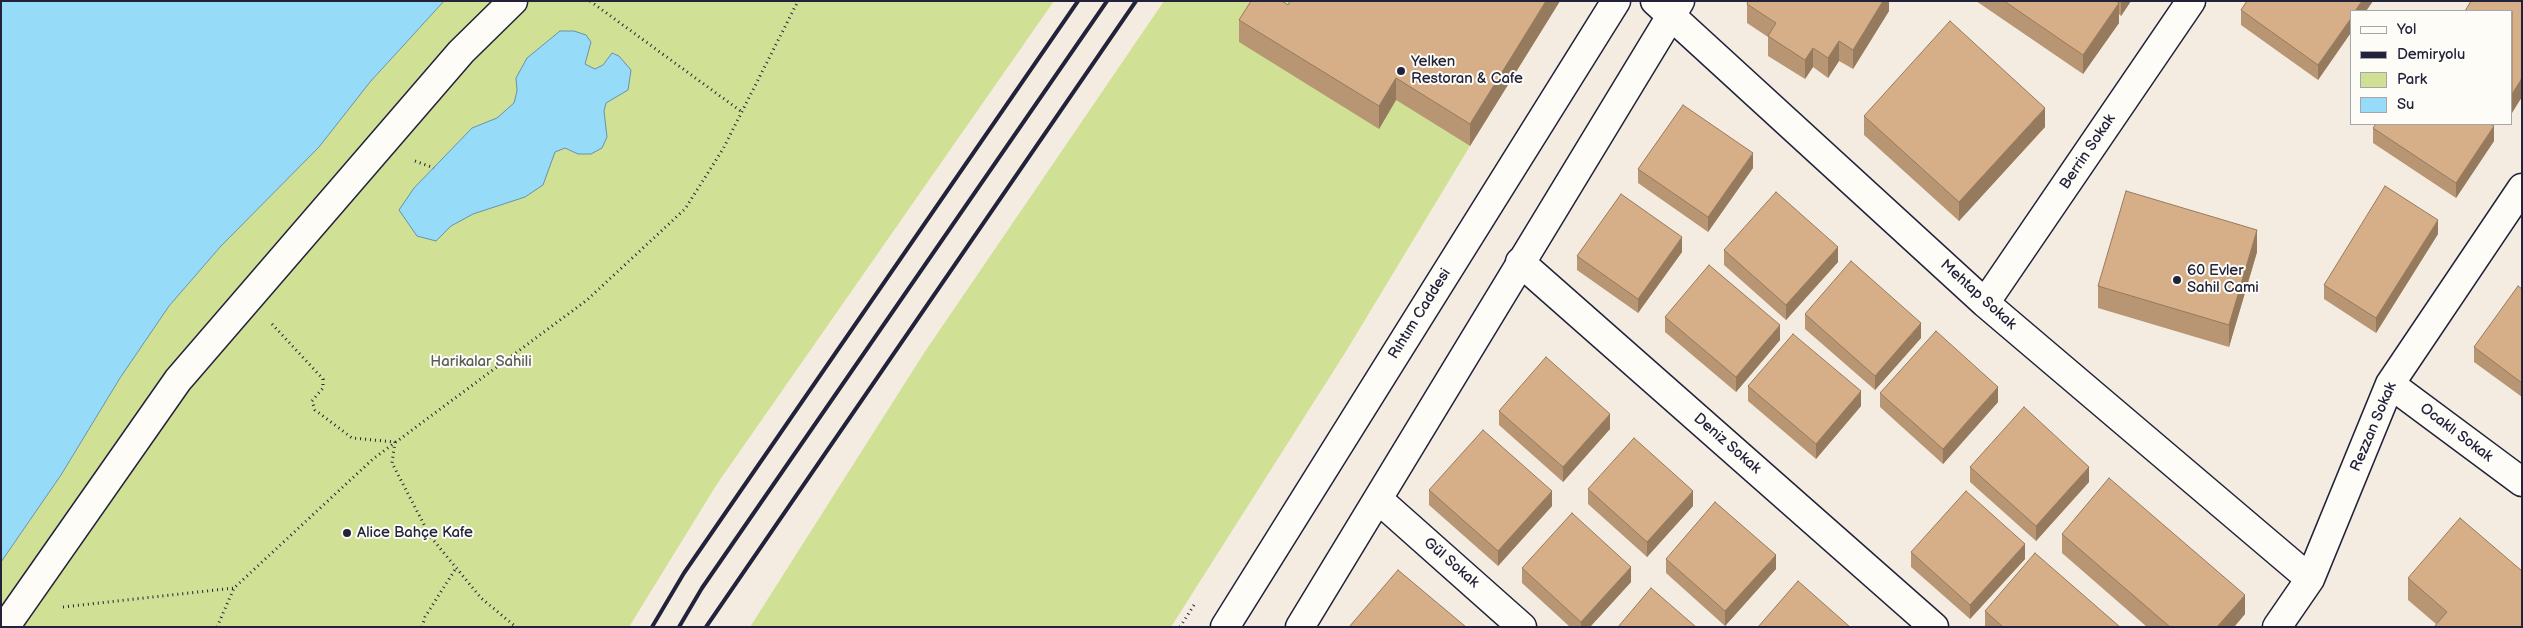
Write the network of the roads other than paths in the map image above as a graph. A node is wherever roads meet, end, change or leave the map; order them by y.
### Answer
1 (513, 1) edge
2 (1616, 1) edge
3 (2191, 1) edge
4 (1669, 6) edge
5 (2522, 188) edge
6 (1520, 262) junction
7 (1985, 303) junction
8 (2390, 384) junction
9 (2522, 482) edge
10 (1379, 500) junction
11 (2310, 579) junction
12 (10, 619) edge
13 (1225, 627) edge
14 (1300, 627) edge
15 (1522, 627) edge
16 (1934, 627) edge
17 (2277, 627) edge

1 - 12 street
2 - 13 street, Rıhtım Caddesi
3 - 7 street, Berrin Sokak
4 - 6 street
4 - 7 street, Mehtap Sokak
5 - 8 street, Rezzan Sokak
6 - 10 street
6 - 16 street, Deniz Sokak
7 - 11 street, Mehtap Sokak
8 - 9 street, Ocaklı Sokak
8 - 11 street, Rezzan Sokak
10 - 14 street
10 - 15 street, Gül Sokak
11 - 17 street, Rezzan Sokak

